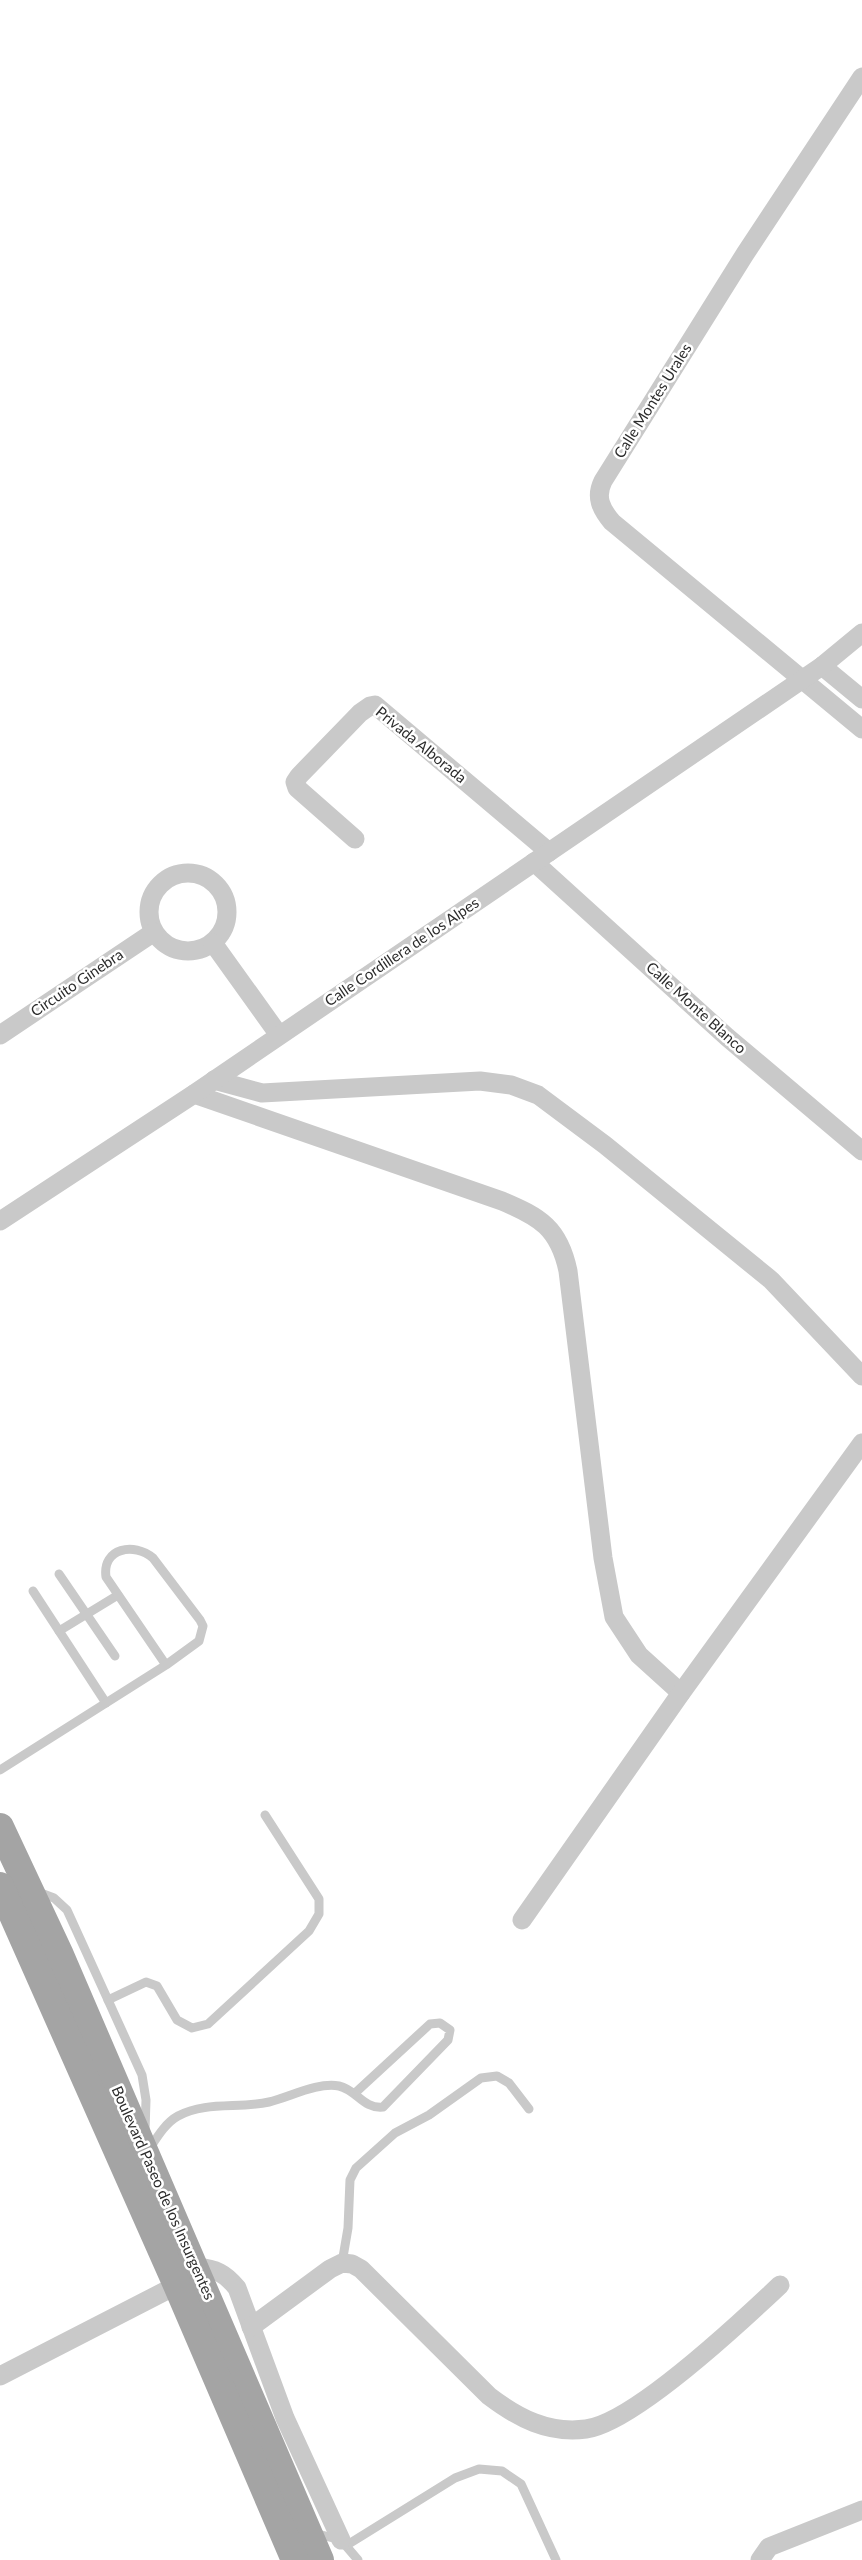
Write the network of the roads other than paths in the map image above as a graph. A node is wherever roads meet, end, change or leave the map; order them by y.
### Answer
1 (862, 77) edge
2 (862, 633) edge
3 (822, 666) junction
4 (801, 678) junction
5 (859, 690) edge
6 (836, 707) junction
7 (862, 729) edge
8 (355, 839) dead end
9 (541, 857) junction
10 (154, 932) junction
11 (213, 943) junction
12 (0, 1035) edge
13 (280, 1035) junction
14 (214, 1080) junction
15 (194, 1094) junction
16 (862, 1152) edge
17 (0, 1221) edge
18 (862, 1376) edge
19 (862, 1443) edge
20 (59, 1574) dead end
21 (33, 1591) dead end
22 (118, 1595) junction
23 (86, 1614) junction
24 (59, 1631) junction
25 (115, 1656) dead end
26 (166, 1665) junction
27 (681, 1693) junction
28 (106, 1703) junction
29 (0, 1770) edge
30 (266, 1815) dead end
31 (0, 1828) edge
32 (0, 1886) edge
33 (27, 1888) junction
34 (522, 1920) dead end
35 (108, 2000) junction
36 (354, 2094) junction
37 (529, 2109) dead end
38 (144, 2151) junction
39 (342, 2263) junction
40 (186, 2276) junction
41 (780, 2285) dead end
42 (251, 2327) junction
43 (0, 2376) edge
44 (307, 2498) junction
45 (862, 2510) edge
46 (308, 2532) junction
47 (344, 2542) junction
48 (295, 2560) edge
49 (320, 2560) edge
50 (358, 2560) edge
51 (556, 2560) edge
52 (760, 2560) edge

1 - 4 street, Calle Montes Urales
2 - 3 street, Calle Cordillera de los Alpes
3 - 4 street, Calle Cordillera de los Alpes
3 - 5 street
4 - 6 street, Calle Montes Urales
4 - 9 street, Calle Cordillera de los Alpes
5 - 6 street
6 - 7 street, Calle Montes Urales
8 - 9 street, Privada Alborada
9 - 13 street, Calle Cordillera de los Alpes
9 - 16 street, Calle Monte Blanco
10 - 11 street
10 - 11 street
10 - 12 street, Circuito Ginebra
11 - 13 street
13 - 14 street, Calle Cordillera de los Alpes
14 - 15 street, Calle Cordillera de los Alpes
14 - 18 street
15 - 17 street, Calle Cordillera de los Alpes
15 - 27 street
19 - 27 street
20 - 23 lane
21 - 24 lane
22 - 23 lane
22 - 26 lane
22 - 26 lane
23 - 24 lane
23 - 25 lane
24 - 28 lane
26 - 28 lane
27 - 34 street
28 - 29 lane
30 - 35 lane
31 - 33 main road, Boulevard Paseo de los Insurgentes
32 - 40 main road, Boulevard Paseo de los Insurgentes
33 - 35 lane
33 - 38 main road, Boulevard Paseo de los Insurgentes
35 - 38 lane
36 - 36 lane
36 - 38 lane
37 - 39 lane
38 - 40 main road, Boulevard Paseo de los Insurgentes
39 - 41 street
39 - 42 street
40 - 42 street
40 - 43 street
40 - 44 main road, Boulevard Paseo de los Insurgentes
40 - 48 main road, Boulevard Paseo de los Insurgentes
42 - 44 street
44 - 46 main road, Boulevard Paseo de los Insurgentes
44 - 47 street
45 - 52 street
46 - 47 lane
46 - 49 main road, Boulevard Paseo de los Insurgentes
47 - 50 lane
47 - 51 lane

